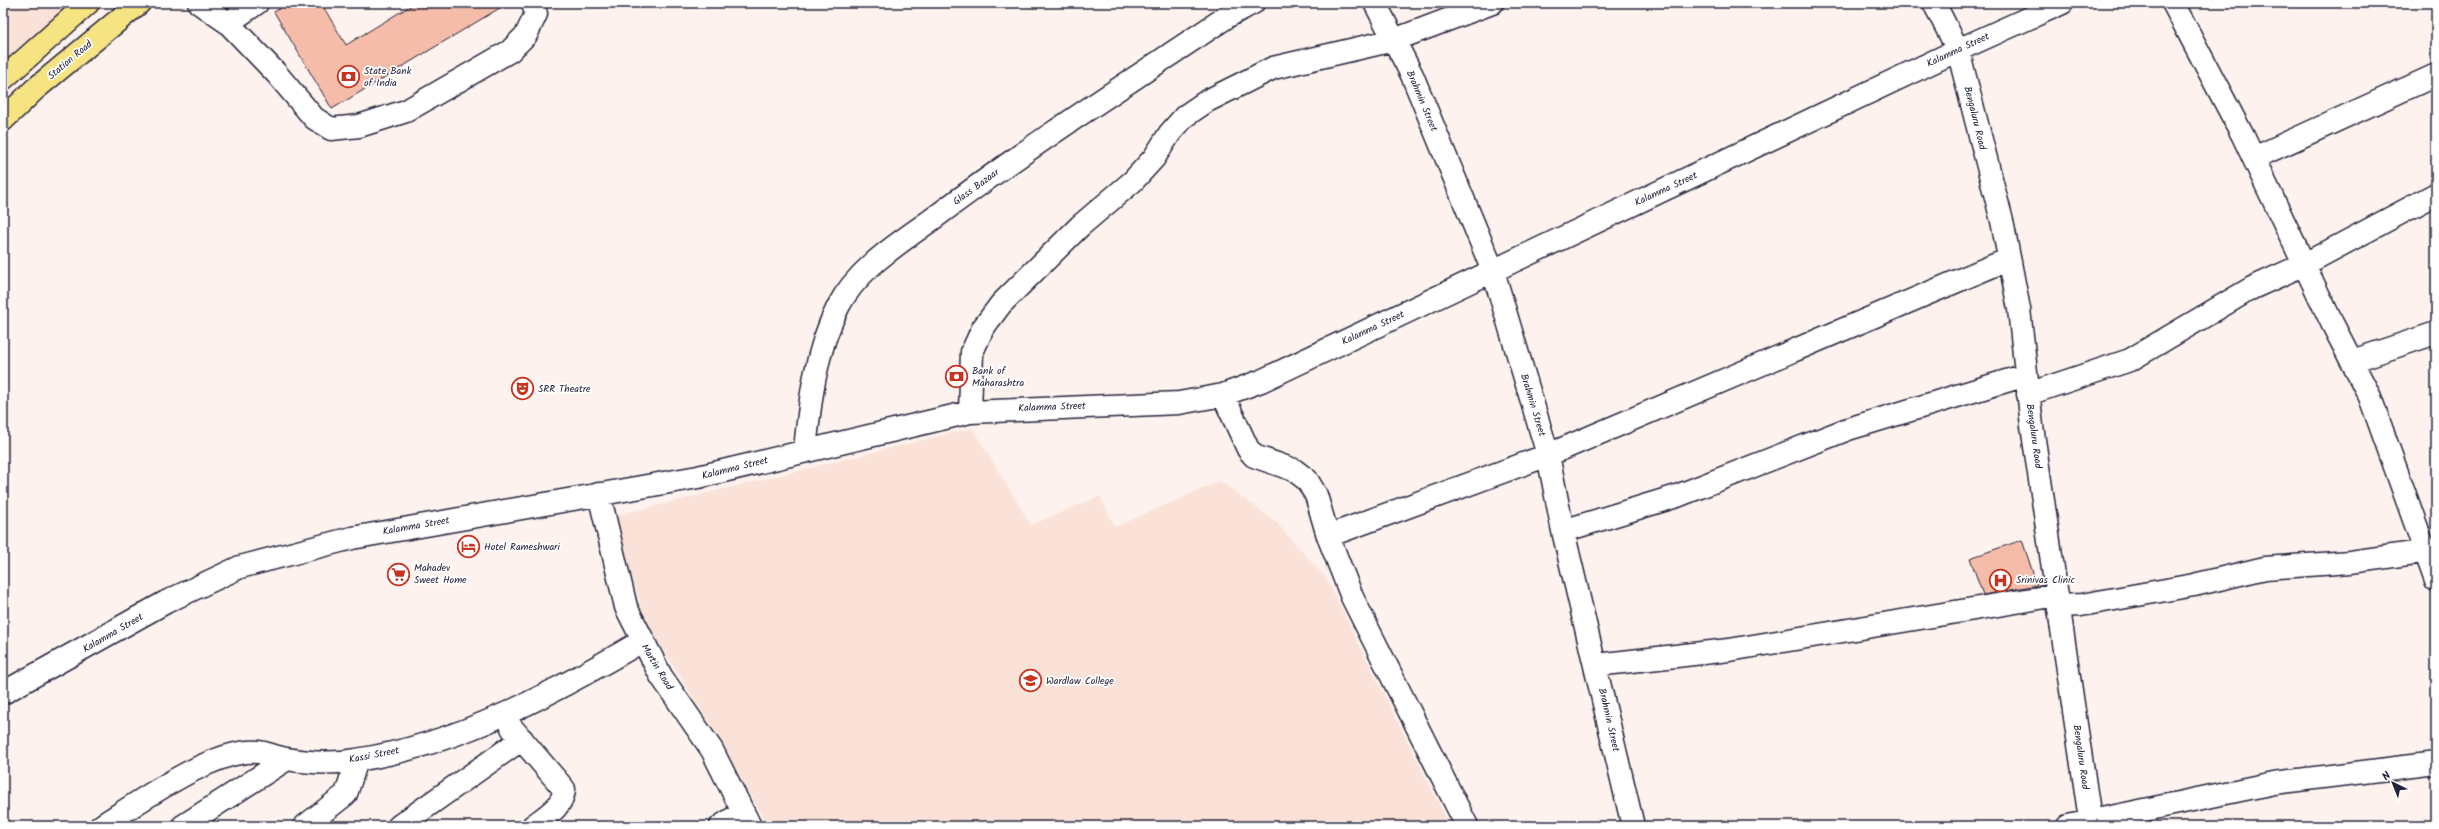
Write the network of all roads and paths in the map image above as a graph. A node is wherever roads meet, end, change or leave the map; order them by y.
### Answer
1 (88, 3) edge
2 (139, 3) edge
3 (199, 3) edge
4 (257, 3) edge
5 (533, 3) edge
6 (1253, 3) edge
7 (1375, 3) edge
8 (1492, 3) edge
9 (1934, 3) edge
10 (2062, 3) edge
11 (2173, 3) edge
12 (228, 23) junction
13 (1394, 40) junction
14 (1958, 50) junction
15 (2436, 75) edge
16 (3, 79) edge
17 (3, 119) edge
18 (2254, 158) junction
19 (2436, 194) edge
20 (2009, 259) junction
21 (2305, 264) junction
22 (1492, 271) junction
23 (2436, 332) edge
24 (2352, 362) junction
25 (2027, 385) junction
26 (1223, 395) junction
27 (970, 412) junction
28 (805, 450) junction
29 (1548, 455) junction
30 (599, 494) junction
31 (1563, 531) junction
32 (1328, 536) junction
33 (2431, 551) edge
34 (2436, 581) edge
35 (2058, 600) junction
36 (642, 641) junction
37 (1596, 665) junction
38 (3, 693) edge
39 (502, 716) junction
40 (522, 739) junction
41 (287, 759) junction
42 (357, 760) junction
43 (2436, 763) edge
44 (747, 819) edge
45 (2091, 824) edge
46 (535, 825) edge
47 (101, 826) edge
48 (183, 826) edge
49 (306, 826) edge
50 (399, 826) edge
51 (722, 826) edge
52 (1467, 826) edge
53 (1633, 826) edge
54 (2068, 826) edge

1 - 16 highway
2 - 17 highway, Station Road
3 - 12 street
4 - 12 street
5 - 12 street
6 - 28 street, Glass Bazaar
7 - 13 street, Brahmin Street
8 - 13 street
9 - 14 street, Bengaluru Road
10 - 14 street, Kalamma Street
11 - 18 street
13 - 22 street, Brahmin Street
13 - 27 street
14 - 20 street, Bengaluru Road
14 - 22 street, Kalamma Street
15 - 18 street
18 - 21 street
19 - 21 street
20 - 25 street, Bengaluru Road
20 - 29 street
21 - 24 street
21 - 25 street
22 - 26 street, Kalamma Street
22 - 29 street, Brahmin Street
23 - 24 street
24 - 33 street
25 - 31 street
25 - 35 street, Bengaluru Road
26 - 27 street, Kalamma Street
26 - 32 street
27 - 28 street, Kalamma Street
28 - 30 street, Kalamma Street
29 - 31 street, Brahmin Street
29 - 32 street
30 - 36 street, Martin Road
30 - 38 street, Kalamma Street
31 - 37 street, Brahmin Street
32 - 52 street
33 - 34 street
33 - 35 street
35 - 37 street
35 - 45 street, Bengaluru Road
36 - 39 street, Kassi Street
36 - 44 street, Martin Road
37 - 53 street, Brahmin Street
39 - 40 street
39 - 42 street, Kassi Street
40 - 46 street
40 - 50 street
41 - 42 street, Kassi Street
41 - 47 street, Kassi Street
41 - 48 street
42 - 49 street
43 - 45 street
44 - 51 street
45 - 54 street

